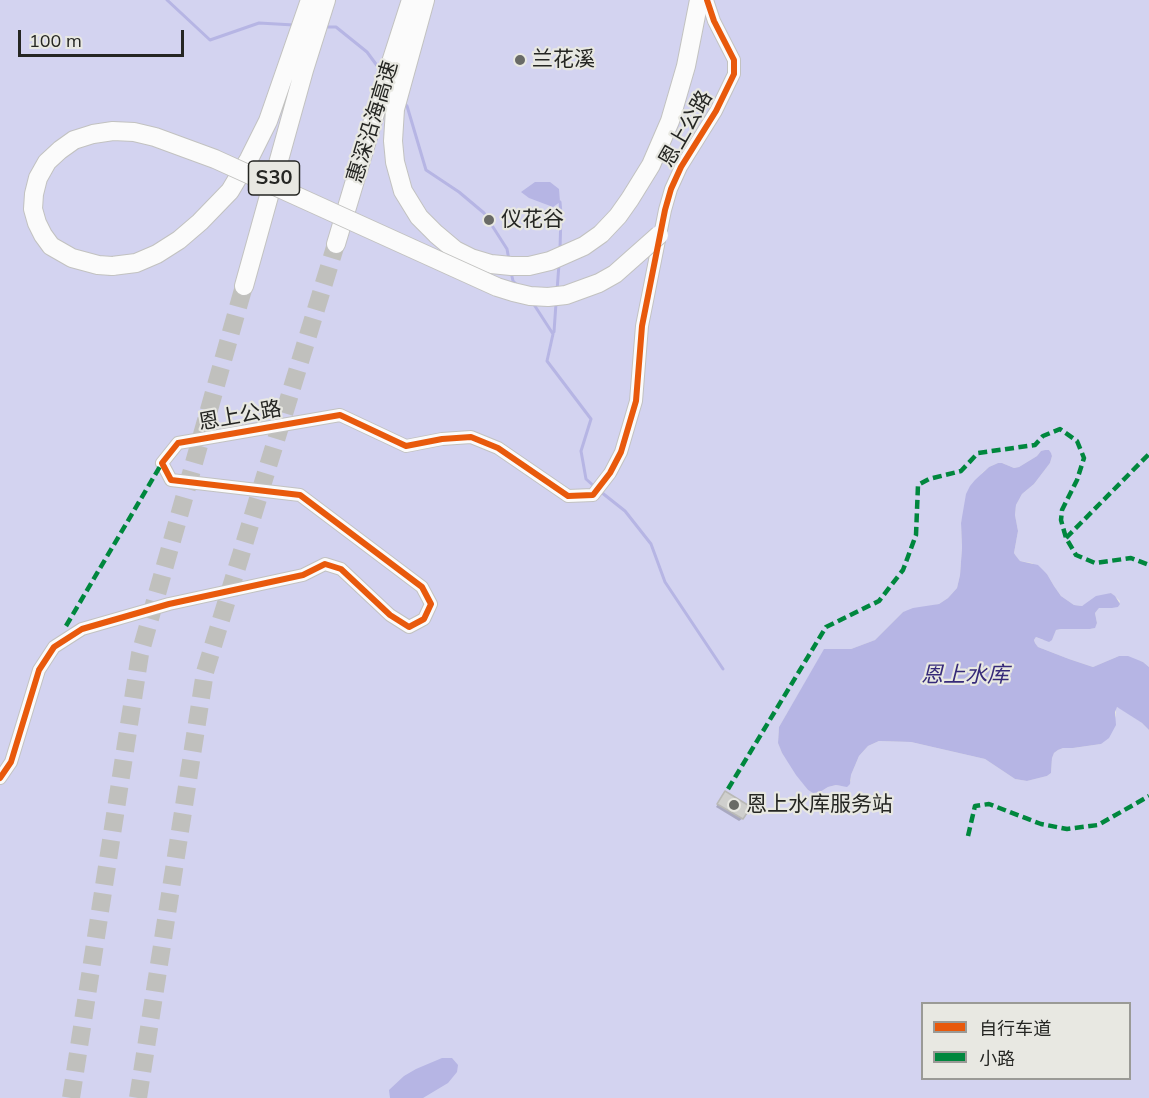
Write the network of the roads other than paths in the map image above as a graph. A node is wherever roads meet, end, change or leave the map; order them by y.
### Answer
1 (310, 0) edge
2 (326, 0) edge
3 (411, 0) edge
4 (424, 0) edge
5 (701, 4) edge
6 (297, 66) junction
7 (660, 235) junction
8 (336, 244) tunnel mouth
9 (244, 286) tunnel mouth
10 (0, 778) edge

1 - 6 highway
2 - 6 highway, S30
3 - 8 highway, 惠深沿海高速
4 - 5 highway
5 - 7 street, 恩上公路
6 - 7 highway, bridge
6 - 9 highway, S30
7 - 10 street, 恩上公路

